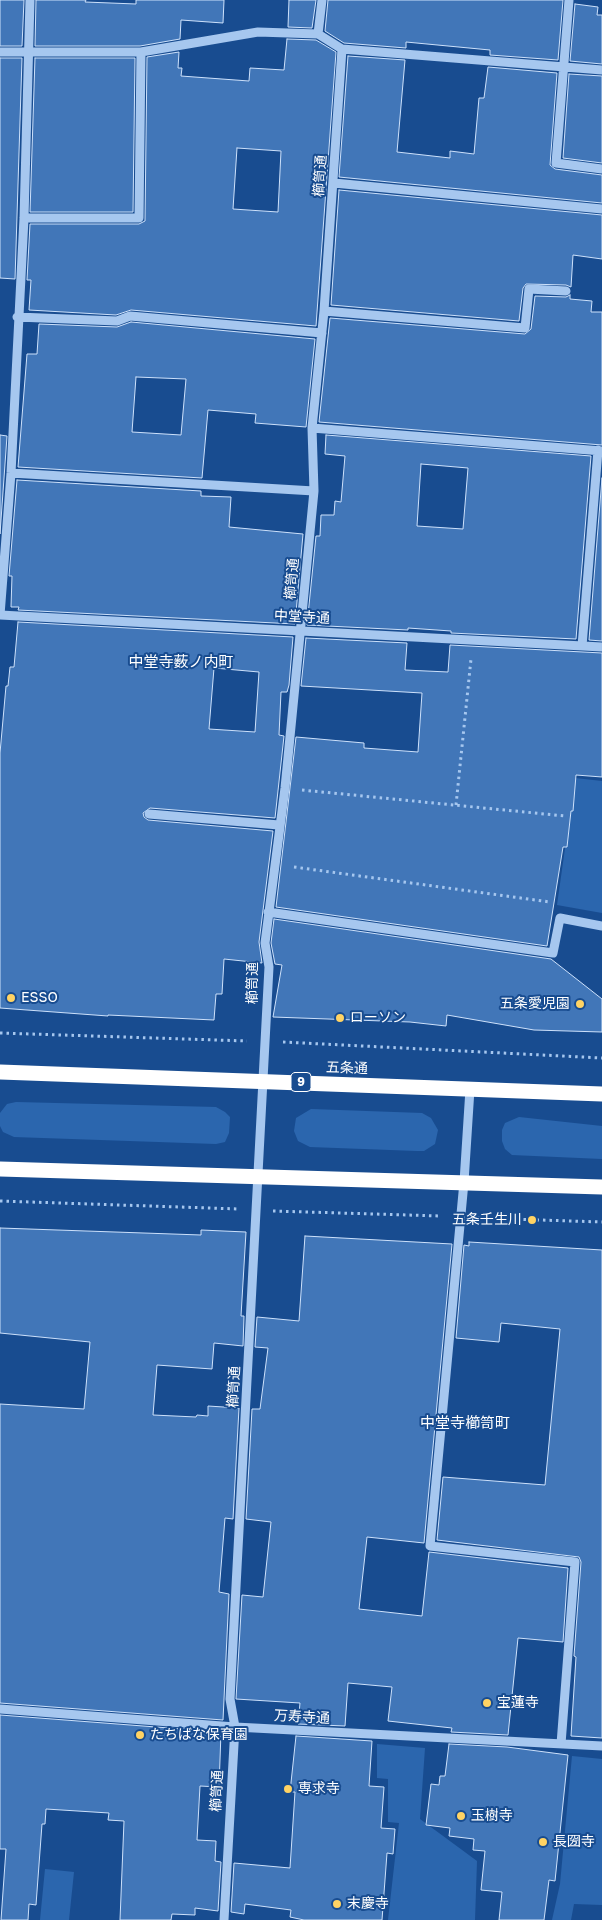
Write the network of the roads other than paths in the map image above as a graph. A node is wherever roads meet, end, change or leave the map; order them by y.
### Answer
1 (30, 0) edge
2 (322, 0) edge
3 (569, 0) edge
4 (318, 34) junction
5 (342, 49) junction
6 (27, 51) junction
7 (0, 52) edge
8 (141, 52) junction
9 (563, 66) junction
10 (602, 70) edge
11 (602, 169) edge
12 (334, 183) junction
13 (602, 209) edge
14 (24, 218) junction
15 (566, 291) dead end
16 (324, 312) junction
17 (17, 317) junction
18 (322, 333) junction
19 (312, 428) junction
20 (600, 450) edge
21 (11, 473) junction
22 (314, 492) junction
23 (0, 615) edge
24 (301, 631) junction
25 (582, 646) junction
26 (602, 647) edge
27 (149, 814) dead end
28 (279, 825) junction
29 (268, 912) junction
30 (602, 926) edge
31 (0, 1072) edge
32 (263, 1080) junction
33 (470, 1088) junction
34 (602, 1094) edge
35 (0, 1169) edge
36 (259, 1177) junction
37 (464, 1182) junction
38 (602, 1187) edge
39 (0, 1709) edge
40 (234, 1727) junction
41 (560, 1744) junction
42 (602, 1746) edge
43 (224, 1920) edge

1 - 6 street
2 - 4 street
3 - 9 street
4 - 5 street
4 - 8 street
5 - 9 street
5 - 12 street, 櫛笥通
6 - 7 street
6 - 8 street
6 - 14 street
8 - 14 street
9 - 10 street
9 - 11 street
12 - 13 street
12 - 16 street, 櫛笥通
14 - 17 street
15 - 16 street
16 - 18 street, 櫛笥通
17 - 18 street
17 - 21 street
18 - 19 street, 櫛笥通
19 - 20 street
19 - 22 street, 櫛笥通
20 - 25 street
21 - 22 street
21 - 23 street
22 - 24 street, 櫛笥通
23 - 24 street, 中堂寺通
24 - 25 street, 中堂寺通
24 - 28 street, 櫛笥通
25 - 26 street, 中堂寺通
27 - 28 street
28 - 29 street, 櫛笥通
29 - 30 street
29 - 32 street, 櫛笥通
31 - 32 highway, 五条通 / 9
32 - 33 highway, 五条通 / 9
32 - 36 street, 櫛笥通
33 - 34 highway, 五条通 / 9
33 - 37 street
35 - 36 highway
36 - 37 highway
36 - 40 street, 櫛笥通
37 - 38 highway
37 - 41 street
39 - 40 street, 万寿寺通
40 - 41 street, 万寿寺通
40 - 43 street, 櫛笥通
41 - 42 street, 万寿寺通

